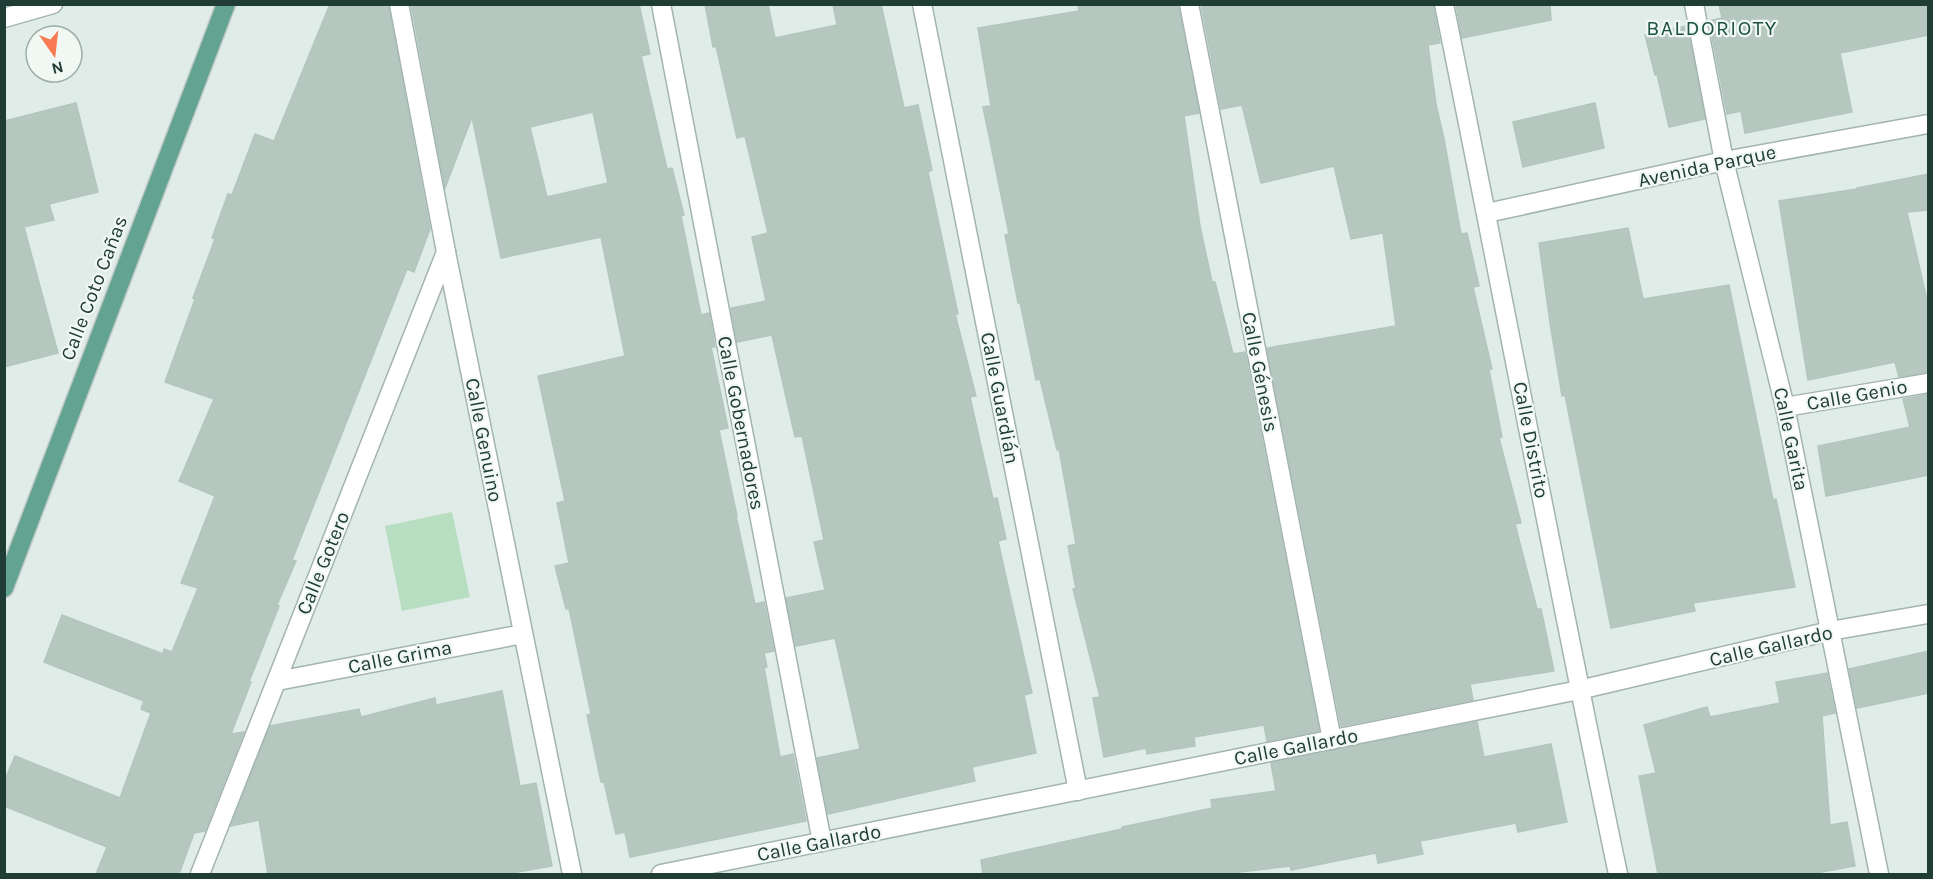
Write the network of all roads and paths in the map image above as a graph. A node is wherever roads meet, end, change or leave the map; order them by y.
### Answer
1 (53, 4) edge
2 (226, 4) edge
3 (399, 4) edge
4 (661, 4) edge
5 (922, 4) edge
6 (1189, 4) edge
7 (1444, 4) edge
8 (1694, 4) edge
9 (4, 18) edge
10 (1929, 124) edge
11 (1724, 161) junction
12 (1487, 213) junction
13 (446, 252) junction
14 (1929, 383) edge
15 (1785, 407) junction
16 (4, 588) edge
17 (1929, 614) edge
18 (1830, 631) junction
19 (523, 634) junction
20 (277, 681) junction
21 (1579, 690) junction
22 (1332, 740) junction
23 (1078, 790) junction
24 (822, 842) junction
25 (200, 874) edge
26 (572, 874) edge
27 (661, 874) edge
28 (1618, 874) edge
29 (1879, 874) edge

1 - 9 street
2 - 16 main road, Calle Coto Cañas
3 - 13 street, Calle Genuino
4 - 24 street, Calle Gobernadores
5 - 23 street, Calle Guardián
6 - 22 street, Calle Génesis
7 - 12 street, Calle Distrito
8 - 11 street, Calle Garita
10 - 11 street, Avenida Parque
11 - 12 street, Avenida Parque
11 - 15 street, Calle Garita
12 - 21 street, Calle Distrito
13 - 19 street, Calle Genuino
13 - 20 street, Calle Gotero
14 - 15 street, Calle Genio
15 - 18 street, Calle Garita
17 - 18 street, Calle Gallardo
18 - 21 street, Calle Gallardo
18 - 29 street, Calle Garita
19 - 20 street, Calle Grima
19 - 26 street, Calle Genuino
20 - 25 street, Calle Gotero
21 - 22 street, Calle Gallardo
21 - 28 street, Calle Distrito
22 - 23 street, Calle Gallardo
23 - 24 street, Calle Gallardo
24 - 27 street, Calle Gallardo

